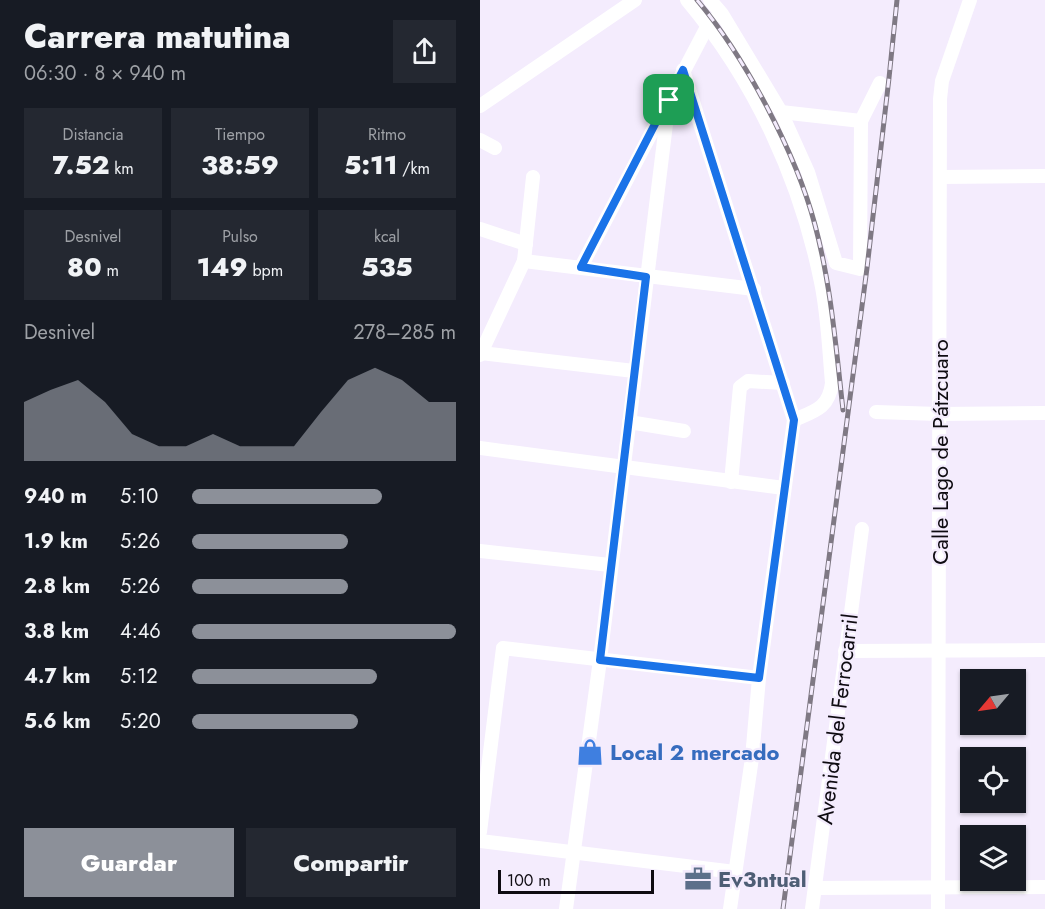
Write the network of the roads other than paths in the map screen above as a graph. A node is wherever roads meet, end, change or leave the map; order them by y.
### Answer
1 (635, 0) edge
2 (687, 0) edge
3 (710, 0) edge
4 (970, 0) edge
5 (722, 14) junction
6 (708, 24) junction
7 (683, 70) junction
8 (880, 83) dead end
9 (669, 100) junction
10 (480, 106) edge
11 (781, 112) junction
12 (861, 120) junction
13 (480, 140) edge
14 (495, 148) dead end
15 (1045, 176) edge
16 (533, 177) dead end
17 (941, 177) junction
18 (480, 229) edge
19 (526, 244) junction
20 (525, 261) junction
21 (581, 267) junction
22 (646, 277) junction
23 (754, 289) junction
24 (480, 354) edge
25 (634, 371) junction
26 (783, 383) junction
27 (876, 412) dead end
28 (1045, 413) edge
29 (939, 414) junction
30 (794, 420) junction
31 (629, 422) junction
32 (684, 430) dead end
33 (480, 448) edge
34 (623, 468) junction
35 (731, 482) junction
36 (784, 488) junction
37 (862, 529) dead end
38 (480, 551) edge
39 (610, 565) junction
40 (1045, 650) edge
41 (845, 651) junction
42 (940, 651) junction
43 (600, 660) junction
44 (759, 678) junction
45 (480, 832) edge
46 (480, 841) edge
47 (573, 853) junction
48 (735, 872) junction
49 (938, 886) junction
50 (1045, 887) edge
51 (815, 888) junction
52 (566, 909) edge
53 (730, 909) edge
54 (812, 909) edge
55 (938, 909) edge

1 - 10 street
2 - 6 street
3 - 5 street
4 - 17 street, Calle Lago de Pátzcuaro
5 - 6 street
5 - 11 street
6 - 7 street
6 - 30 street
7 - 9 street
7 - 23 street
8 - 12 street
9 - 21 street
9 - 22 street
11 - 12 street
11 - 12 street
13 - 14 street
15 - 17 street
16 - 19 street
17 - 29 street, Calle Lago de Pátzcuaro
18 - 19 street
19 - 20 street
20 - 21 street
20 - 24 street
21 - 22 street
22 - 23 street
22 - 25 street
23 - 26 street
24 - 25 street
25 - 31 street
26 - 30 street
26 - 35 street
27 - 29 street
28 - 29 street
29 - 42 street, Calle Lago de Pátzcuaro
30 - 36 street
31 - 32 street
31 - 34 street
33 - 34 street
34 - 35 street
34 - 39 street
35 - 36 street
36 - 44 street
37 - 41 street, Avenida del Ferrocarril
38 - 39 street
39 - 43 street
40 - 42 street
41 - 42 street
41 - 51 street, Avenida del Ferrocarril
42 - 49 street, Calle Lago de Pátzcuaro
43 - 44 street
43 - 45 street
43 - 47 street
44 - 48 street
46 - 47 street
47 - 48 street
47 - 52 street
48 - 53 street
49 - 50 street
49 - 51 street
49 - 55 street, Calle Lago de Pátzcuaro
51 - 54 street, Avenida del Ferrocarril

